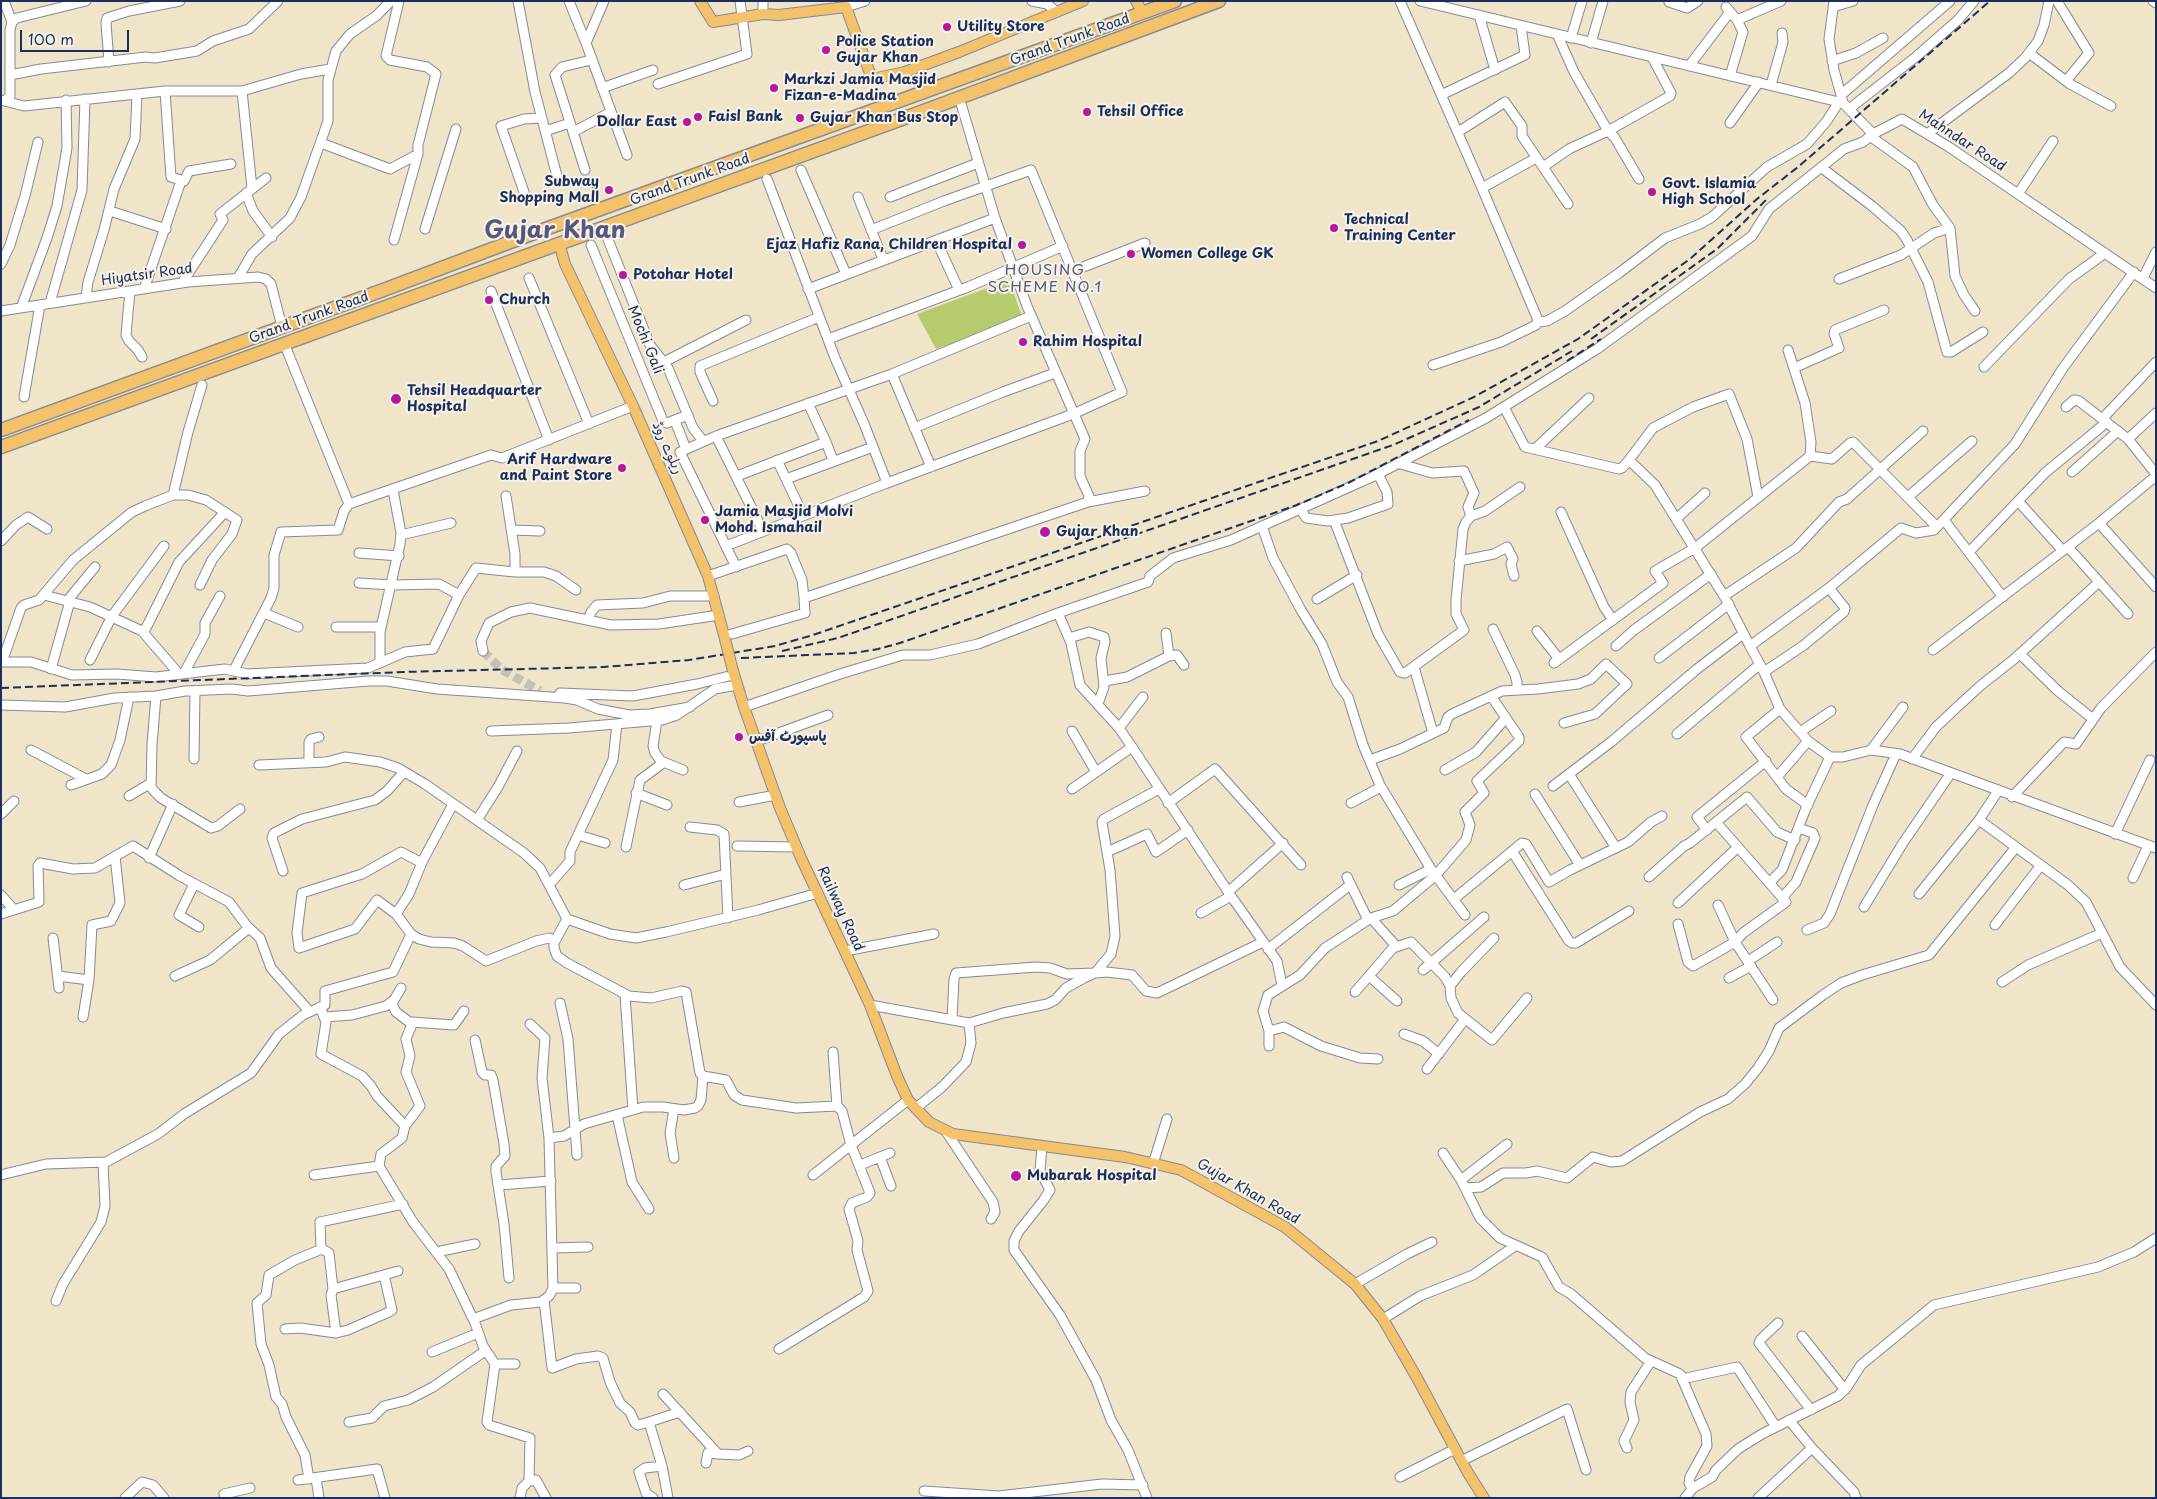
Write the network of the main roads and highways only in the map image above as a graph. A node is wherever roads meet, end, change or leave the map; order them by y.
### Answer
1 (700, 1) edge
2 (1083, 1) edge
3 (1136, 1) edge
4 (1175, 1) edge
5 (1219, 1) edge
6 (1143, 13) junction
7 (559, 243) junction
8 (1, 430) edge
9 (1, 447) edge
10 (734, 677) joint
11 (949, 1132) joint
12 (1484, 1498) edge

1 - 2 main road
3 - 6 main road
4 - 6 highway, Grand Trunk Road
5 - 7 highway, Grand Trunk Road
6 - 8 highway, Grand Trunk Road
7 - 9 highway, Grand Trunk Road
7 - 10 main road, ریلوے روڈ, bridge
10 - 11 main road, Railway Road
11 - 12 main road, Gujar Khan Road

